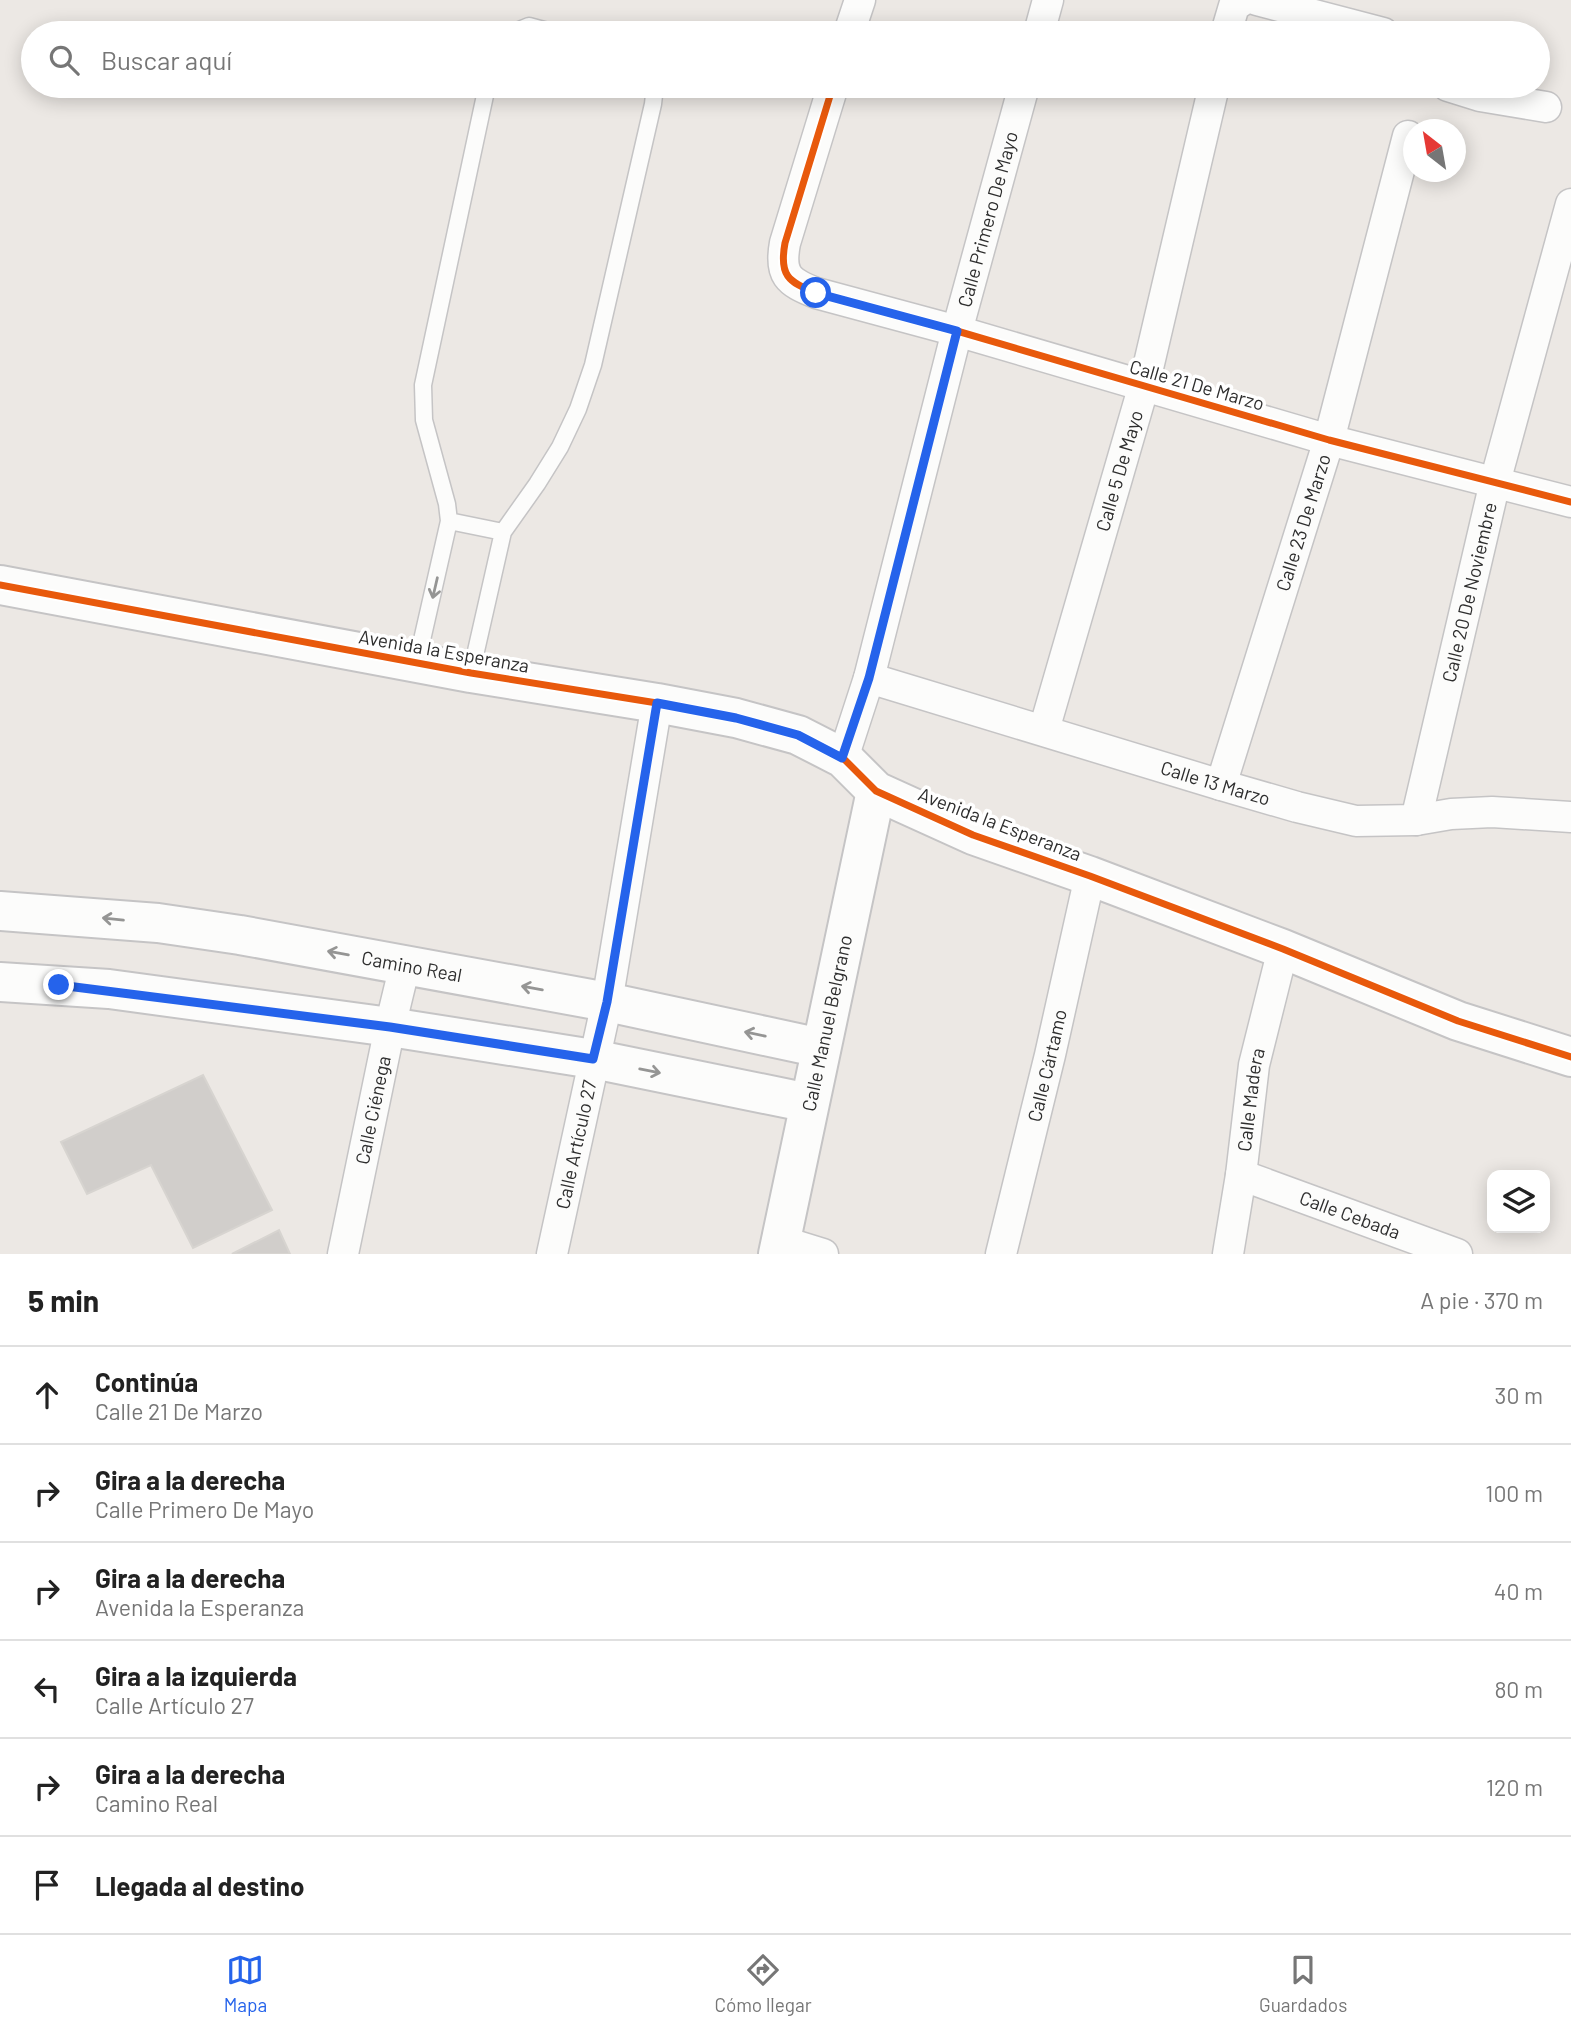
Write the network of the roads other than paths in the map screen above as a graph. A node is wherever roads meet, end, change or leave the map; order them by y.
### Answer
1 (860, 0) edge
2 (1048, 0) edge
3 (1243, 0) edge
4 (1257, 0) edge
5 (853, 21) edge
6 (1042, 21) edge
7 (1230, 21) edge
8 (1337, 21) edge
9 (484, 98) edge
10 (654, 98) edge
11 (829, 98) edge
12 (1021, 98) edge
13 (1211, 98) edge
14 (1492, 98) edge
15 (1546, 107) dead end
16 (1403, 155) edge
17 (1571, 204) edge
18 (957, 331) junction
19 (1144, 386) junction
20 (1329, 440) junction
21 (1495, 482) junction
22 (1571, 502) edge
23 (449, 521) junction
24 (503, 532) junction
25 (0, 585) edge
26 (417, 662) junction
27 (471, 673) junction
28 (869, 678) junction
29 (657, 703) junction
30 (1044, 730) junction
31 (842, 758) junction
32 (1221, 786) junction
33 (876, 791) junction
34 (1571, 817) edge
35 (1416, 820) junction
36 (1090, 876) junction
37 (0, 911) edge
38 (1283, 949) junction
39 (405, 965) junction
40 (0, 982) edge
41 (607, 1002) junction
42 (390, 1027) junction
43 (821, 1048) junction
44 (1571, 1056) edge
45 (593, 1059) junction
46 (809, 1103) junction
47 (1241, 1175) junction
48 (780, 1248) edge
49 (343, 1254) edge
50 (552, 1254) edge
51 (823, 1254) edge
52 (1001, 1254) edge
53 (1228, 1254) edge
54 (1457, 1254) edge

1 - 5 street
2 - 6 street
3 - 7 street
4 - 8 street
9 - 23 lane
10 - 24 lane
11 - 18 street, Calle 21 De Marzo
12 - 18 street, Calle Primero De Mayo
13 - 19 street, Calle 5 De Mayo
14 - 15 street
16 - 20 street, Calle 23 De Marzo
17 - 21 street, Calle 20 De Noviembre
18 - 19 street, Calle 21 De Marzo
18 - 28 street, Calle Primero De Mayo
19 - 20 street, Calle 21 De Marzo
19 - 30 street, Calle 5 De Mayo
20 - 21 street, Calle 21 De Marzo
20 - 32 street, Calle 23 De Marzo
21 - 22 street, Calle 21 De Marzo
21 - 35 street, Calle 20 De Noviembre
23 - 24 lane
23 -> 26 lane
24 - 27 lane
25 - 26 street, Avenida la Esperanza
26 - 27 street, Avenida la Esperanza
27 - 29 street, Avenida la Esperanza
28 - 30 street, Calle 13 Marzo
28 - 31 street, Calle Primero De Mayo
29 - 31 street, Avenida la Esperanza
29 - 41 street, Calle Artículo 27
30 - 32 street, Calle 13 Marzo
31 - 33 street, Avenida la Esperanza
32 - 35 street, Calle 13 Marzo
33 - 36 street, Avenida la Esperanza
33 - 43 street, Calle Manuel Belgrano
34 - 35 street, Calle 13 Marzo
36 - 38 street, Avenida la Esperanza
36 - 52 street, Calle Cártamo
39 -> 37 street, Camino Real
38 - 44 street, Avenida la Esperanza
38 - 47 street, Calle Madera
41 -> 39 street, Camino Real
39 - 42 street, Calle Ciénega
40 - 42 street
43 -> 41 street, Camino Real
41 - 45 street, Calle Artículo 27
42 - 45 street
42 - 49 street, Calle Ciénega
43 - 46 street, Calle Manuel Belgrano
45 -> 46 street
45 - 50 street, Calle Artículo 27
46 - 48 street, Calle Manuel Belgrano
47 - 53 street, Calle Madera
47 - 54 street, Calle Cebada
48 - 51 street

